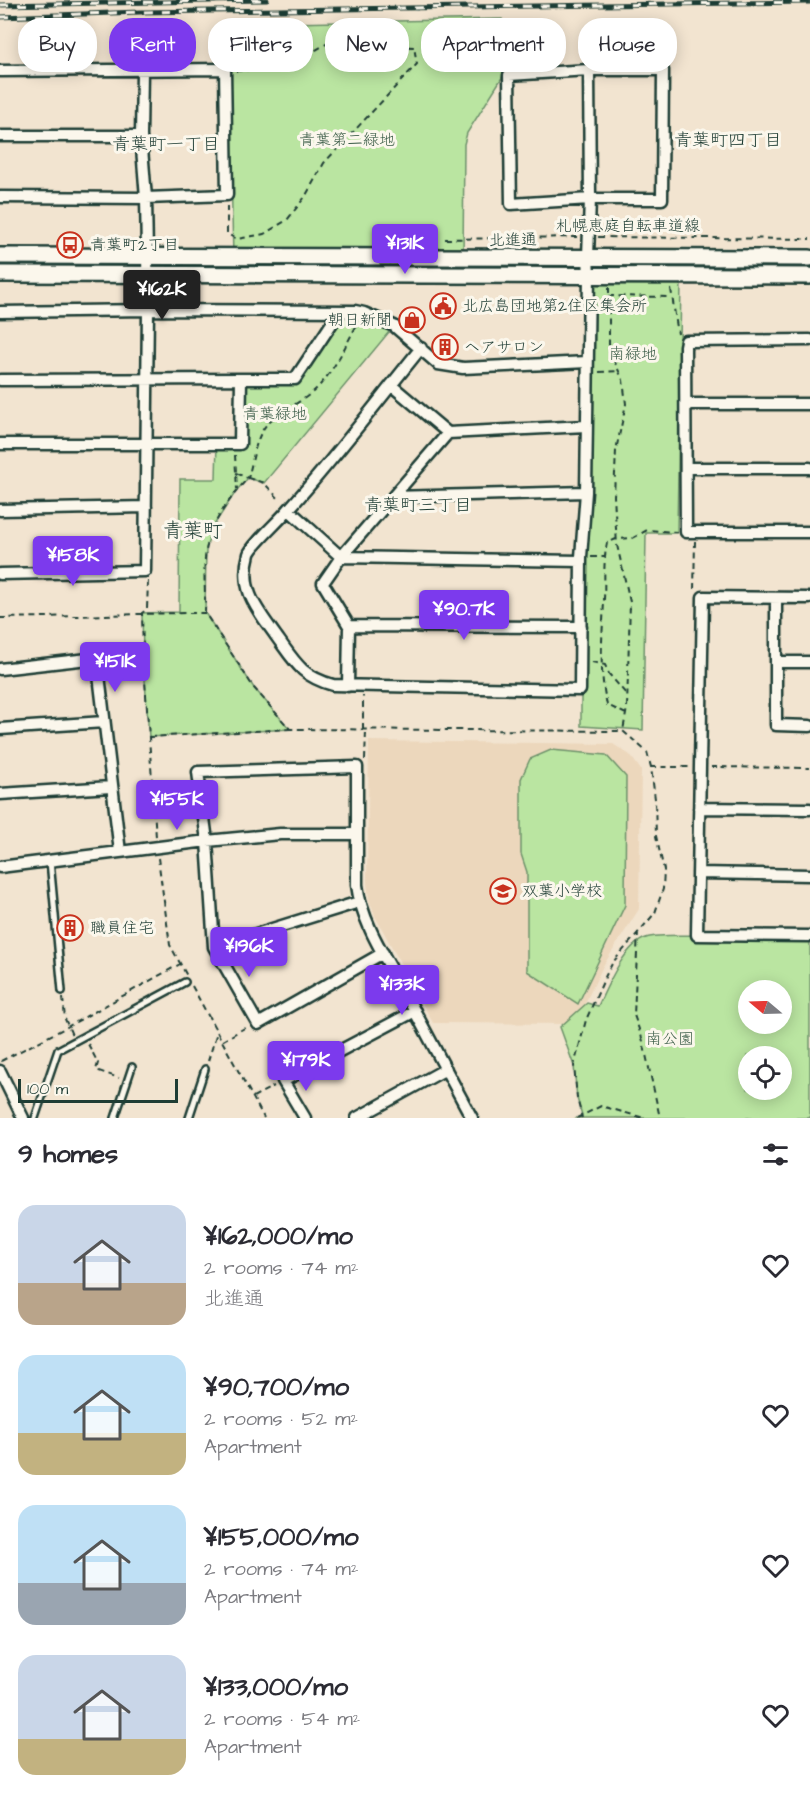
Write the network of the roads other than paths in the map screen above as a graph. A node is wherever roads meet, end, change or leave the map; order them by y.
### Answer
1 (196, 70) edge
2 (0, 71) edge
3 (109, 71) edge
4 (578, 71) edge
5 (142, 72) edge
6 (588, 72) edge
7 (663, 72) edge
8 (0, 136) edge
9 (141, 136) junction
10 (0, 197) edge
11 (146, 198) junction
12 (590, 199) junction
13 (0, 256) edge
14 (588, 257) junction
15 (147, 258) junction
16 (810, 258) edge
17 (0, 274) edge
18 (147, 274) junction
19 (589, 275) junction
20 (810, 276) edge
21 (148, 310) junction
22 (340, 311) junction
23 (0, 312) edge
24 (810, 340) edge
25 (421, 348) junction
26 (587, 367) junction
27 (147, 378) junction
28 (241, 379) junction
29 (0, 380) edge
30 (391, 385) junction
31 (686, 404) junction
32 (810, 404) edge
33 (586, 426) junction
34 (448, 433) junction
35 (147, 443) junction
36 (0, 444) edge
37 (686, 468) junction
38 (810, 468) edge
39 (586, 492) junction
40 (393, 497) junction
41 (146, 507) junction
42 (0, 510) edge
43 (289, 510) junction
44 (810, 532) edge
45 (341, 557) junction
46 (581, 561) junction
47 (0, 574) edge
48 (776, 598) junction
49 (810, 598) edge
50 (349, 626) junction
51 (580, 627) junction
52 (776, 662) junction
53 (810, 662) edge
54 (0, 669) edge
55 (348, 686) junction
56 (104, 722) junction
57 (810, 726) edge
58 (0, 729) edge
59 (111, 787) junction
60 (0, 795) edge
61 (699, 808) junction
62 (810, 809) edge
63 (357, 834) junction
64 (207, 841) junction
65 (120, 852) junction
66 (50, 861) junction
67 (0, 867) edge
68 (698, 873) junction
69 (810, 875) edge
70 (359, 902) junction
71 (810, 936) edge
72 (214, 947) junction
73 (383, 954) junction
74 (184, 982) dead end
75 (62, 991) road end
76 (415, 1011) junction
77 (132, 1067) dead end
78 (205, 1069) road end
79 (446, 1069) junction
80 (0, 1071) edge
81 (23, 1118) edge
82 (35, 1118) edge
83 (115, 1118) edge
84 (189, 1118) edge
85 (305, 1118) edge
86 (357, 1118) edge
87 (472, 1118) edge

1 - 11 street
2 - 3 street
4 - 12 street
5 - 9 street
6 - 12 street
7 - 12 street
8 - 9 street
9 - 11 street
10 - 11 street
11 - 15 street
12 - 14 street
13 - 15 street, 北進通
14 - 15 street, 北進通
14 - 16 street, 北進通
14 - 19 street
15 - 18 street
17 - 18 street
18 - 19 street
18 - 21 street
19 - 20 street
19 - 26 street
21 - 22 street
21 - 23 street
21 - 27 street
22 - 25 street
22 - 28 street
24 - 31 street
25 - 26 street
25 - 30 street
26 - 33 street
27 - 28 street
27 - 29 street
27 - 35 street
28 - 35 street
30 - 34 street
30 - 43 street
31 - 32 street
31 - 37 street
33 - 34 street
33 - 39 street
34 - 40 street
35 - 36 street
35 - 41 street
37 - 38 street
37 - 44 street
39 - 40 street
39 - 46 street
40 - 45 street
41 - 42 street
41 - 47 street
43 - 45 street
43 - 55 street
45 - 46 street
45 - 50 street
46 - 51 street
48 - 49 street
48 - 52 street
48 - 61 street
50 - 51 street
50 - 55 street
51 - 55 street
52 - 53 street
52 - 57 street
54 - 56 street
56 - 58 street
56 - 59 street
59 - 60 street
59 - 65 street
61 - 62 street
61 - 68 street
63 - 64 street
63 - 64 street
63 - 70 street
64 - 65 street
64 - 72 street
65 - 66 street
66 - 67 street
66 - 75 lane
68 - 69 street
68 - 71 street
70 - 72 street
70 - 73 street
72 - 73 street
73 - 76 street
74 - 82 lane
76 - 79 street
76 - 85 street
77 - 83 lane
78 - 84 lane
79 - 86 street
79 - 87 street
80 - 81 street

